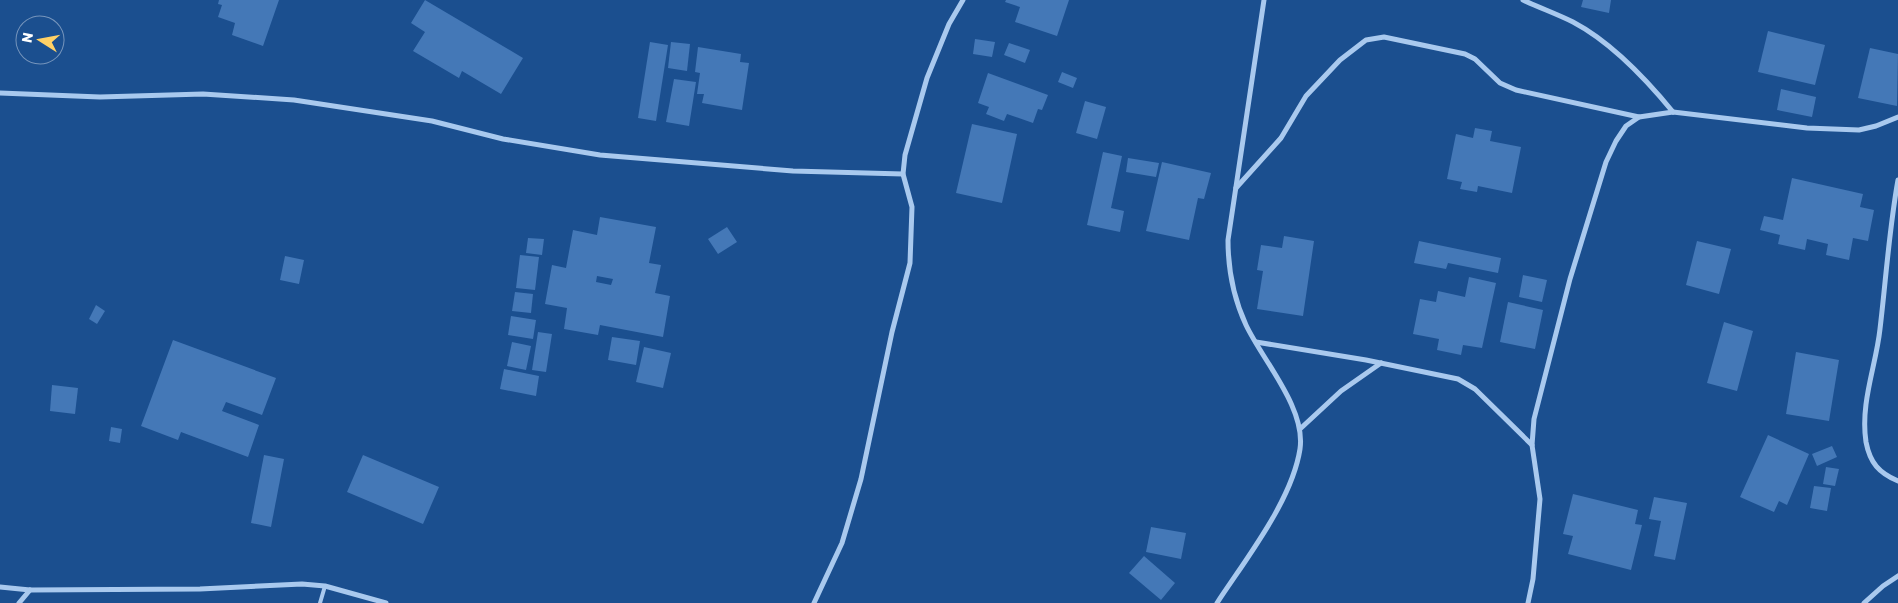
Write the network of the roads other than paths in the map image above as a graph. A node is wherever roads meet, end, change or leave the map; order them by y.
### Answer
1 (963, 0) edge
2 (1264, 0) edge
3 (1524, 0) edge
4 (0, 93) edge
5 (1673, 112) junction
6 (1898, 116) edge
7 (1639, 117) junction
8 (903, 174) junction
9 (1898, 180) edge
10 (1236, 188) junction
11 (1256, 342) junction
12 (1381, 363) junction
13 (1300, 429) junction
14 (1532, 445) junction
15 (1898, 481) edge
16 (1898, 576) edge
17 (325, 586) junction
18 (0, 587) edge
19 (30, 590) junction
20 (19, 603) edge
21 (320, 603) edge
22 (386, 603) edge
23 (814, 603) edge
24 (1217, 603) edge
25 (1528, 603) edge
26 (1864, 603) edge

1 - 8 street
2 - 10 street
3 - 5 street
4 - 8 street
5 - 6 street
5 - 7 street
7 - 10 street
7 - 14 street
8 - 23 street
9 - 15 street
10 - 11 street
11 - 12 street
11 - 13 street
12 - 13 street
12 - 14 street
13 - 24 street
14 - 25 street
16 - 26 street
17 - 19 street
17 - 21 lane
17 - 22 street
18 - 19 street
19 - 20 street

